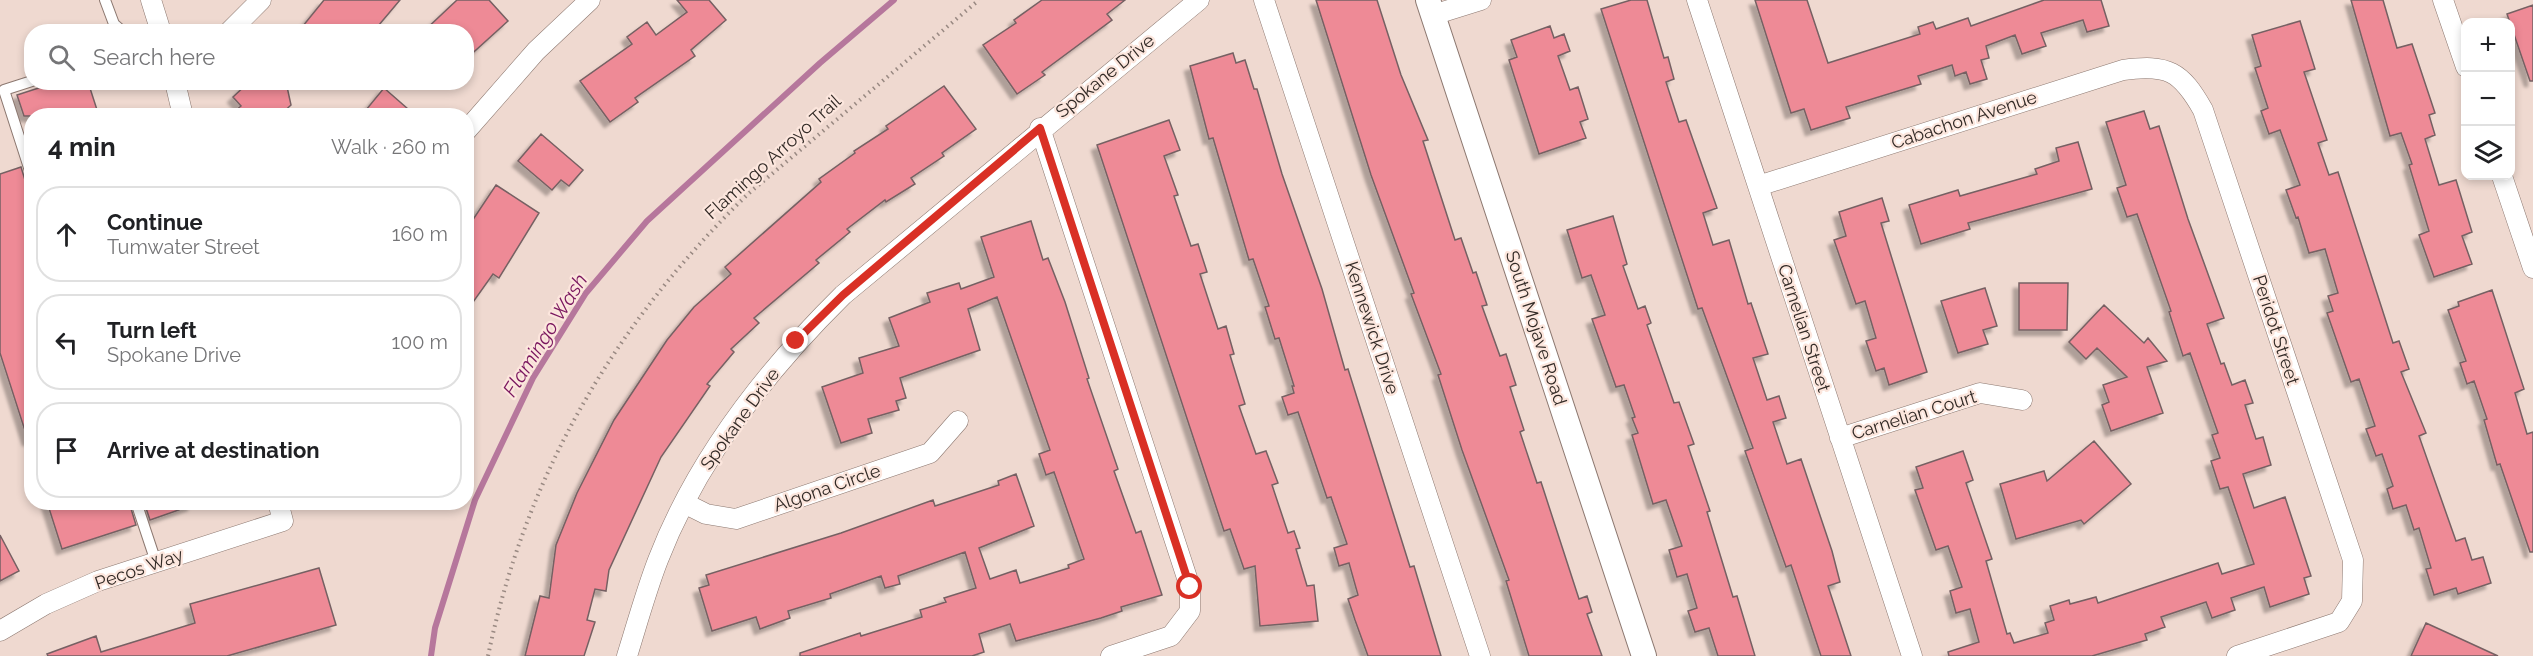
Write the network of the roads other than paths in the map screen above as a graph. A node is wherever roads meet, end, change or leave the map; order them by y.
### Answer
1 (105, 0) edge
2 (151, 0) edge
3 (261, 0) edge
4 (590, 0) edge
5 (1199, 0) edge
6 (1263, 0) edge
7 (1481, 0) edge
8 (1697, 0) edge
9 (2443, 0) edge
10 (1431, 8) edge
11 (114, 24) edge
12 (158, 24) edge
13 (237, 24) edge
14 (2461, 52) edge
15 (2171, 70) joint
16 (24, 84) edge
17 (177, 90) edge
18 (2, 91) edge
19 (181, 108) edge
20 (474, 121) edge
21 (1040, 128) junction
22 (24, 154) edge
23 (2503, 180) edge
24 (1758, 186) junction
25 (2533, 268) edge
26 (2022, 400) dead end
27 (958, 421) dead end
28 (1840, 438) junction
29 (684, 503) junction
30 (139, 510) edge
31 (280, 512) edge
32 (156, 562) junction
33 (0, 631) edge
34 (627, 656) edge
35 (1111, 656) edge
36 (1480, 656) edge
37 (1644, 656) edge
38 (1912, 656) edge
39 (2237, 656) edge

1 - 11 lane
2 - 12 street
3 - 13 street
4 - 20 street
5 - 21 street, Spokane Drive
6 - 36 street, Kennewick Drive
7 - 10 street
8 - 24 street, Carnelian Street
9 - 14 street
10 - 37 street, South Mojave Road
15 - 24 street, Cabachon Avenue
15 - 39 street, Peridot Street
16 - 18 lane
17 - 19 street
18 - 22 lane
21 - 29 street, Spokane Drive
21 - 35 street
23 - 25 street
24 - 28 street, Carnelian Street
26 - 28 street, Carnelian Court
27 - 29 street, Algona Circle
28 - 38 street, Carnelian Street
29 - 34 street, Spokane Drive
30 - 32 lane
31 - 32 street, Pecos Way
32 - 33 street, Pecos Way

